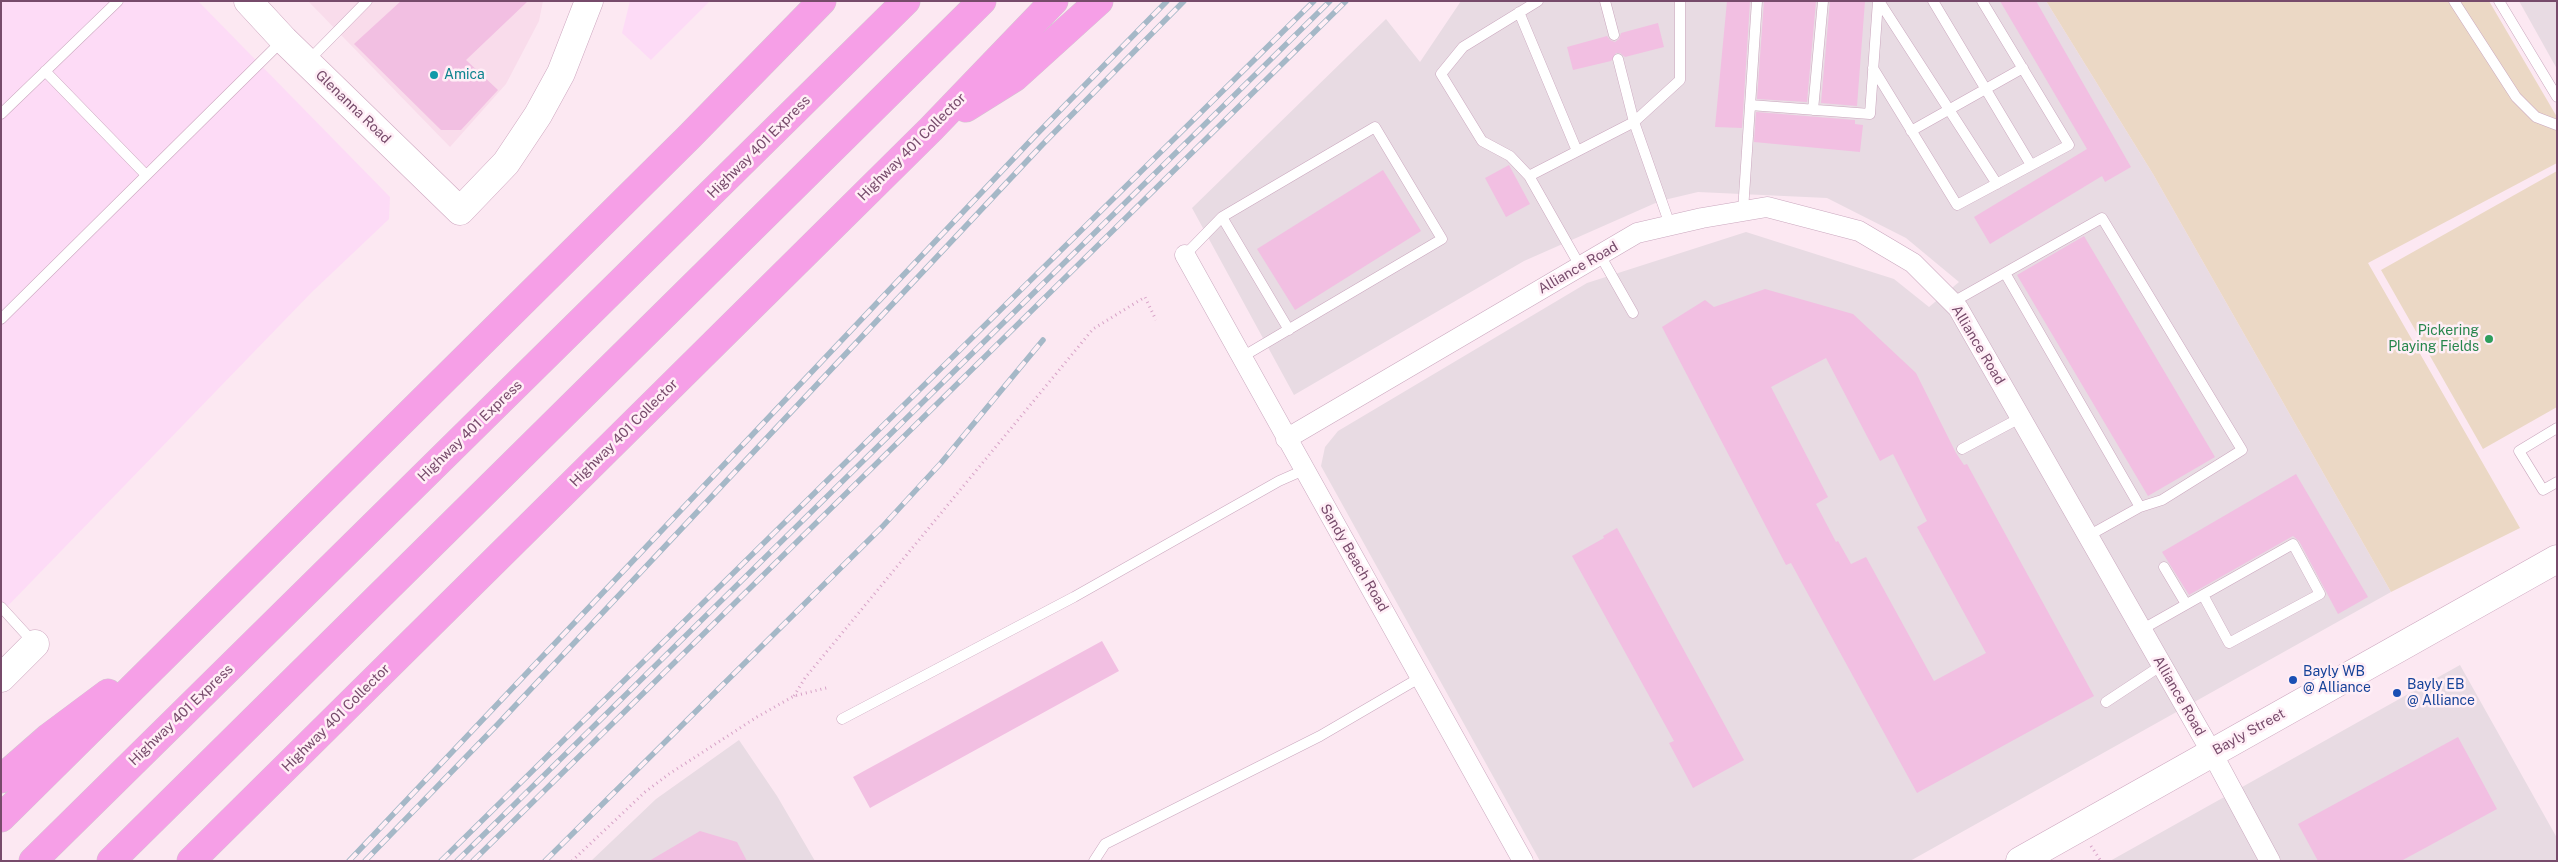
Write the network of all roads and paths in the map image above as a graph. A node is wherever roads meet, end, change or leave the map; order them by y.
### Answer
1 (118, 1) edge
2 (248, 1) edge
3 (367, 1) edge
4 (589, 1) edge
5 (822, 1) edge
6 (906, 1) edge
7 (982, 1) edge
8 (1054, 1) edge
9 (1100, 1) edge
10 (1538, 1) edge
11 (1606, 1) edge
12 (1680, 1) edge
13 (1757, 1) edge
14 (1823, 1) edge
15 (1879, 1) edge
16 (1933, 1) edge
17 (1982, 1) edge
18 (2454, 1) edge
19 (2499, 1) edge
20 (1520, 12) junction
21 (1614, 34) dead end
22 (284, 40) junction
23 (1618, 59) dead end
24 (307, 62) junction
25 (1873, 68) junction
26 (2023, 68) junction
27 (45, 71) junction
28 (1986, 89) junction
29 (2557, 97) edge
30 (1750, 105) junction
31 (1813, 110) junction
32 (1949, 110) junction
33 (1, 114) edge
34 (1634, 122) junction
35 (2557, 125) edge
36 (930, 130) junction
37 (1911, 131) junction
38 (1577, 151) junction
39 (2031, 165) junction
40 (146, 175) junction
41 (1529, 176) junction
42 (1997, 184) junction
43 (1743, 211) junction
44 (1222, 217) junction
45 (1670, 225) junction
46 (1185, 255) joint
47 (1600, 255) junction
48 (1580, 266) junction
49 (2005, 273) junction
50 (1952, 302) junction
51 (1633, 313) dead end
52 (1, 319) edge
53 (1156, 320) dead end
54 (1288, 330) junction
55 (1242, 357) junction
56 (2020, 418) junction
57 (2557, 428) edge
58 (1286, 439) junction
59 (1962, 449) dead end
60 (1304, 470) junction
61 (2557, 482) edge
62 (2140, 507) junction
63 (2088, 536) junction
64 (2557, 559) edge
65 (2164, 567) dead end
66 (2204, 595) junction
67 (2186, 604) junction
68 (1, 607) edge
69 (2141, 630) junction
70 (184, 638) junction
71 (35, 644) joint
72 (2162, 665) junction
73 (1421, 677) junction
74 (1, 678) edge
75 (830, 687) dead end
76 (794, 696) junction
77 (2106, 702) dead end
78 (842, 719) dead end
79 (2212, 753) junction
80 (1, 779) edge
81 (1, 818) edge
82 (33, 861) edge
83 (111, 861) edge
84 (192, 861) edge
85 (572, 861) edge
86 (1094, 861) edge
87 (1523, 861) edge
88 (2020, 861) edge
89 (2270, 861) edge

1 - 27 lane
2 - 22 main road, Glenanna Road
3 - 24 lane
4 - 24 main road, Glenanna Road
5 - 70 highway
6 - 82 highway, Highway 401 Express
7 - 83 highway
8 - 36 highway, Highway 401 Collector
9 - 36 highway
10 - 20 lane
11 - 21 lane
12 - 34 lane
13 - 30 lane
14 - 31 lane
15 - 25 lane
15 - 32 lane
16 - 28 lane
17 - 26 lane
18 - 35 lane
19 - 29 lane
20 - 38 lane
20 - 41 lane
22 - 24 main road, Glenanna Road
22 - 40 lane
23 - 34 lane
25 - 31 lane
25 - 37 lane
26 - 28 lane
26 - 39 lane
27 - 33 lane
27 - 40 lane
28 - 32 lane
28 - 39 lane
30 - 31 lane
30 - 43 lane
32 - 37 lane
32 - 42 lane
34 - 38 lane
34 - 45 lane
36 - 84 highway, Highway 401 Collector
37 - 42 lane
38 - 41 lane
39 - 42 lane
40 - 52 lane
41 - 48 lane
43 - 45 street, Alliance Road
43 - 50 street, Alliance Road
44 - 46 lane
44 - 54 lane
44 - 54 lane
45 - 47 street, Alliance Road
46 - 55 street, Sandy Beach Road
47 - 48 street, Alliance Road
47 - 51 lane
48 - 58 street, Alliance Road
49 - 50 lane
49 - 62 lane
49 - 62 lane
50 - 56 street, Alliance Road
53 - 76 path
54 - 55 lane
55 - 58 street, Sandy Beach Road
56 - 59 lane
56 - 63 street, Alliance Road
57 - 61 lane
58 - 60 street, Sandy Beach Road
60 - 73 street, Sandy Beach Road
60 - 78 lane
62 - 63 lane
63 - 69 street, Alliance Road
64 - 79 main road, Bayly Street
65 - 67 lane
66 - 66 lane
66 - 67 lane
67 - 69 lane
68 - 71 lane
69 - 72 street, Alliance Road
70 - 80 highway
70 - 81 highway
71 - 74 main road
72 - 77 lane
72 - 79 street, Alliance Road
73 - 86 lane
73 - 87 street, Sandy Beach Road
75 - 76 path
76 - 85 path
79 - 88 main road, Bayly Street
79 - 89 street, Alliance Road

